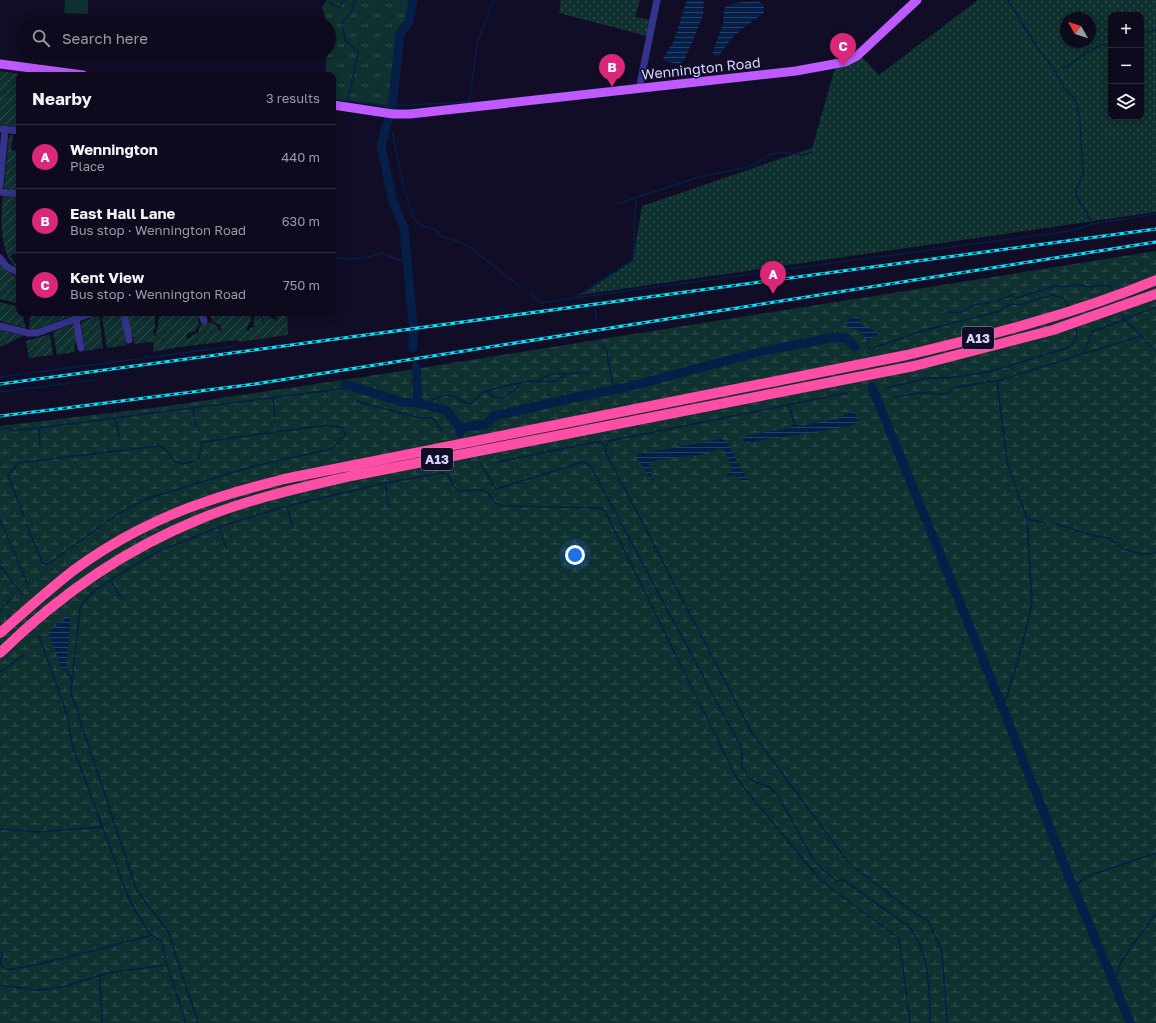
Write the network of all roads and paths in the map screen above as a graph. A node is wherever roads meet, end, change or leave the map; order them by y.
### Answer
1 (657, 0) edge
2 (917, 0) edge
3 (0, 64) edge
4 (60, 72) edge
5 (639, 89) junction
6 (336, 105) edge
7 (3, 129) edge
8 (16, 131) edge
9 (0, 185) edge
10 (0, 192) edge
11 (16, 194) edge
12 (0, 258) edge
13 (16, 271) edge
14 (1156, 280) edge
15 (1156, 294) edge
16 (84, 316) edge
17 (125, 316) edge
18 (203, 316) edge
19 (76, 319) junction
20 (204, 321) dead end
21 (0, 326) edge
22 (129, 340) dead end
23 (81, 348) dead end
24 (0, 633) edge
25 (0, 653) edge

1 - 5 street
2 - 5 main road, Wennington Road
3 - 4 main road
5 - 6 main road, Wennington Road
7 - 8 street
7 - 9 street
10 - 11 street
12 - 13 street
14 - 24 highway, A13
15 - 25 highway, A13
16 - 19 street
17 - 22 street
18 - 20 street
19 - 21 street
19 - 23 street

